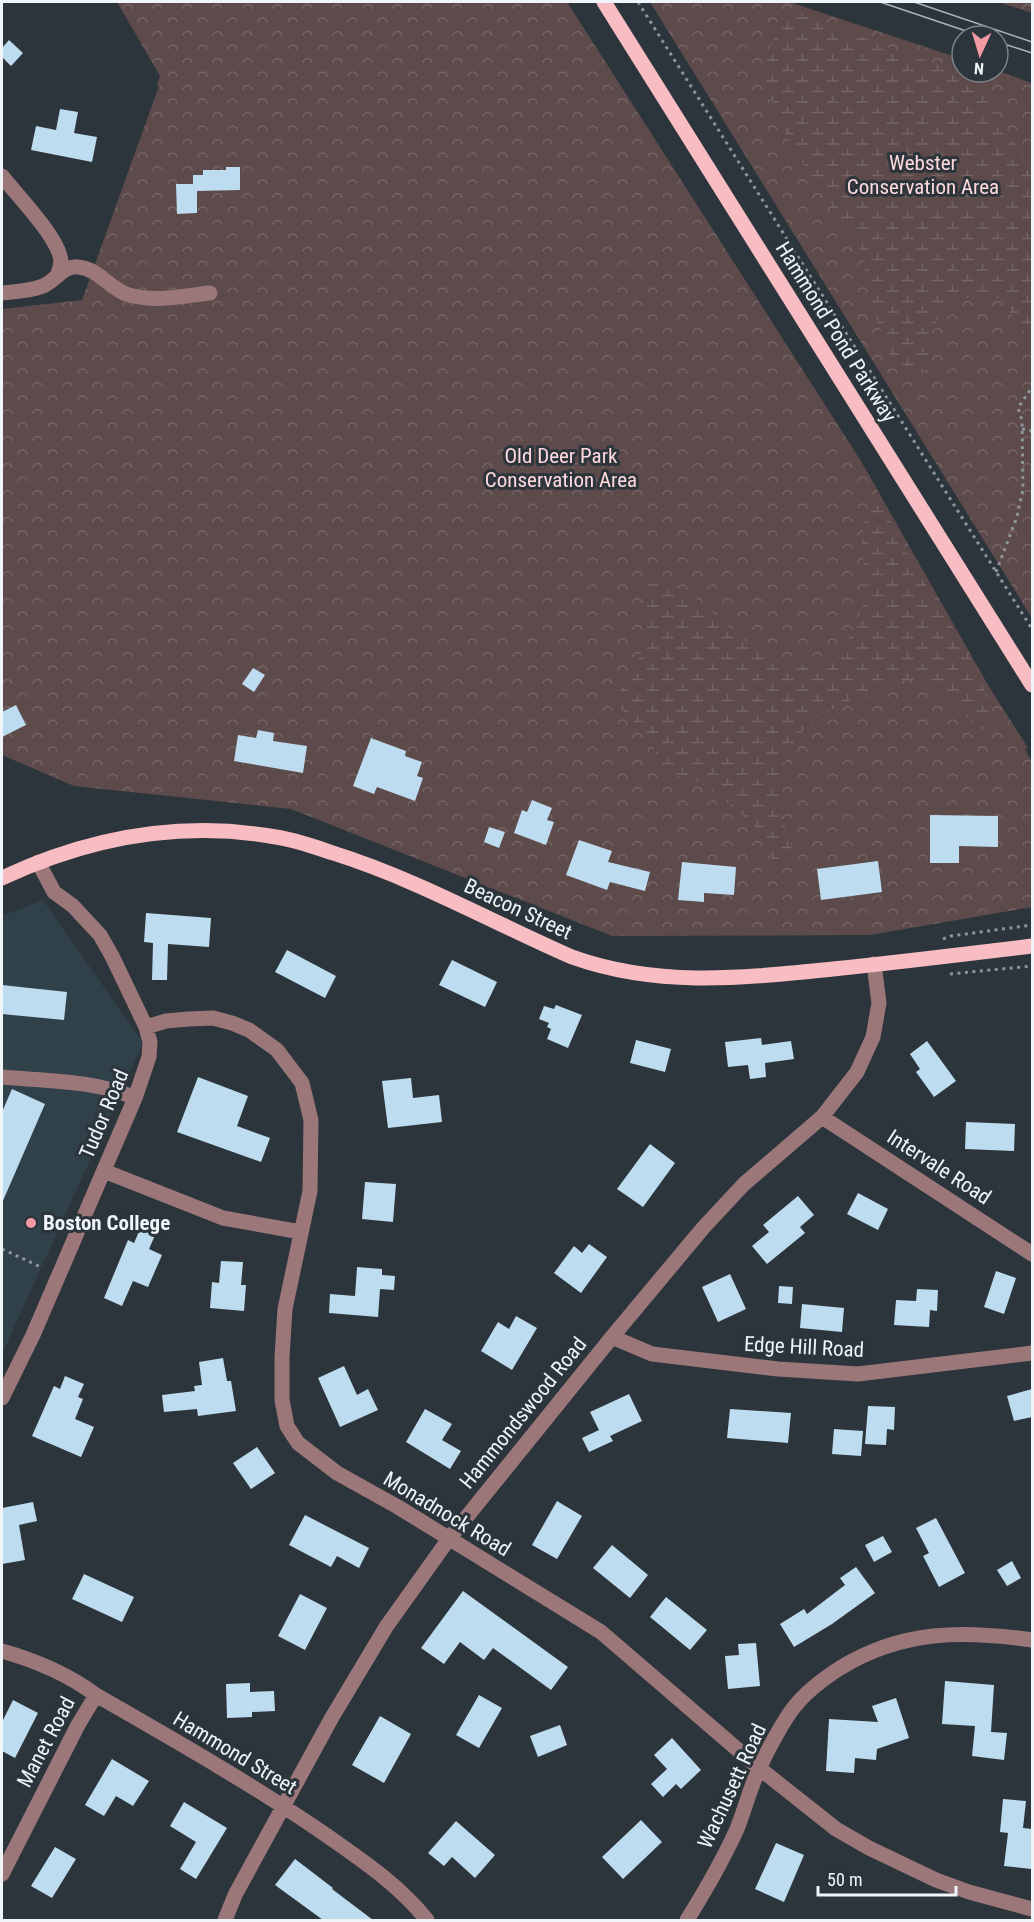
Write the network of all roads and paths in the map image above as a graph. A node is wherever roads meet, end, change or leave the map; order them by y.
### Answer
1 (604, 2) edge
2 (638, 2) edge
3 (2, 176) edge
4 (58, 274) junction
5 (2, 292) edge
6 (210, 294) dead end
7 (1032, 387) edge
8 (1022, 429) junction
9 (1032, 431) edge
10 (996, 572) junction
11 (1032, 629) edge
12 (1032, 685) edge
13 (38, 862) junction
14 (2, 878) edge
15 (1032, 946) edge
16 (874, 964) junction
17 (146, 1026) junction
18 (2, 1077) edge
19 (135, 1098) junction
20 (822, 1116) junction
21 (104, 1171) junction
22 (301, 1232) junction
23 (2, 1249) edge
24 (1032, 1254) edge
25 (47, 1270) dead end
26 (612, 1336) junction
27 (1032, 1353) edge
28 (2, 1398) edge
29 (448, 1540) junction
30 (1032, 1640) edge
31 (2, 1651) edge
32 (96, 1695) junction
33 (759, 1768) junction
34 (283, 1806) junction
35 (2, 1874) edge
36 (1032, 1909) edge
37 (225, 1920) edge
38 (427, 1920) edge
39 (687, 1920) edge

1 - 12 main road, Hammond Pond Parkway
2 - 10 path, Hammond Pond Parkway
3 - 4 street
4 - 5 street
4 - 6 street
7 - 8 path
8 - 9 path
8 - 10 path
10 - 11 path, Hammond Pond Parkway
13 - 14 main road, Beacon Street
13 - 16 main road, Beacon Street
13 - 17 street, Tudor Road
15 - 16 main road, Beacon Street
16 - 20 street, Hammondswood Road
17 - 19 street, Tudor Road
17 - 22 street, Monadnock Road
18 - 19 street
19 - 21 street, Tudor Road
20 - 24 street, Intervale Road
20 - 26 street, Hammondswood Road
21 - 22 street
21 - 28 street, Tudor Road
22 - 29 street, Monadnock Road
23 - 25 path
26 - 27 street, Edge Hill Road
26 - 29 street, Hammondswood Road
29 - 33 street, Monadnock Road
29 - 34 street, Hammondswood Road
30 - 33 street, Wachusett Road
31 - 32 street, Hammond Street
32 - 34 street, Hammond Street
32 - 35 street, Manet Road
33 - 36 street, Monadnock Road
33 - 39 street, Wachusett Road
34 - 37 street, Hammondswood Road
34 - 38 street, Hammond Street

